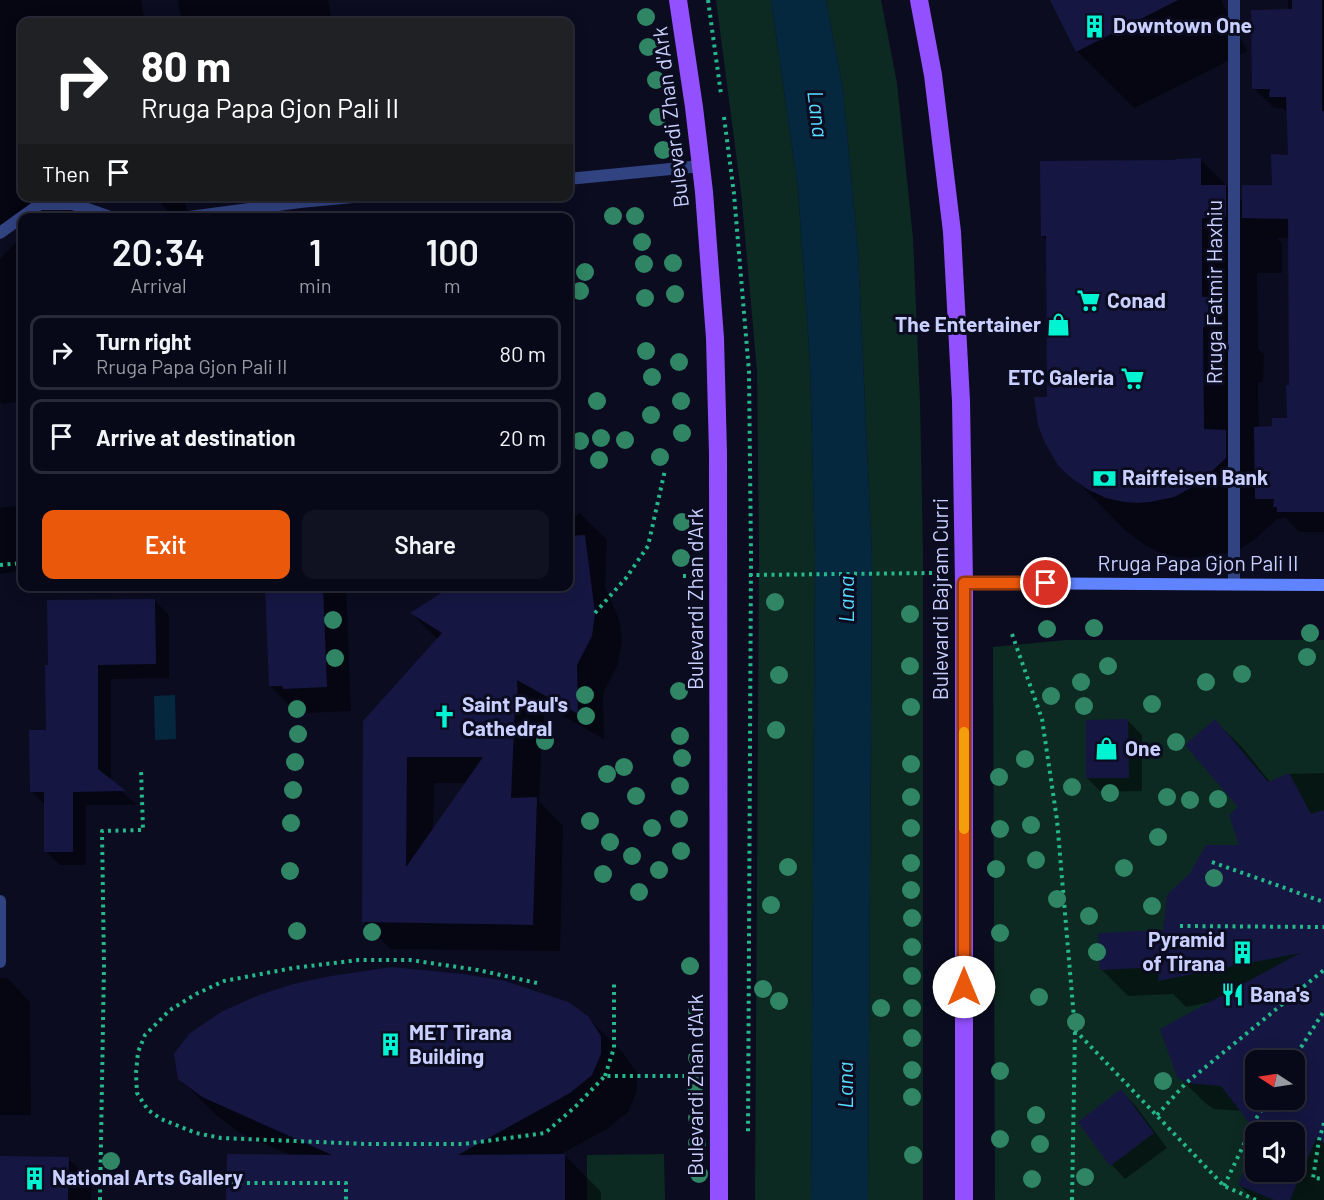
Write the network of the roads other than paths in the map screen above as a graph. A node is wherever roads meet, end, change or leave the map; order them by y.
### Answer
1 (678, 0) edge
2 (919, 0) edge
3 (1234, 0) edge
4 (701, 166) junction
5 (573, 179) edge
6 (311, 201) edge
7 (28, 213) edge
8 (99, 213) edge
9 (219, 213) edge
10 (18, 220) edge
11 (0, 233) edge
12 (964, 583) junction
13 (1234, 584) junction
14 (1324, 585) edge
15 (0, 901) edge
16 (0, 962) edge
17 (719, 1200) edge
18 (964, 1200) edge

1 - 4 main road, Bulevardi Zhan d'Ark
2 - 12 main road, Bulevardi Bajram Curri
3 - 13 street, Rruga Fatmir Haxhiu
4 - 5 street
4 - 17 main road, Bulevardi Zhan d'Ark
6 - 9 street
7 - 8 street
10 - 11 street
12 - 13 street, Rruga Papa Gjon Pali II
12 - 18 main road, Bulevardi Bajram Curri
13 - 14 street, Rruga Papa Gjon Pali II
15 - 16 street

